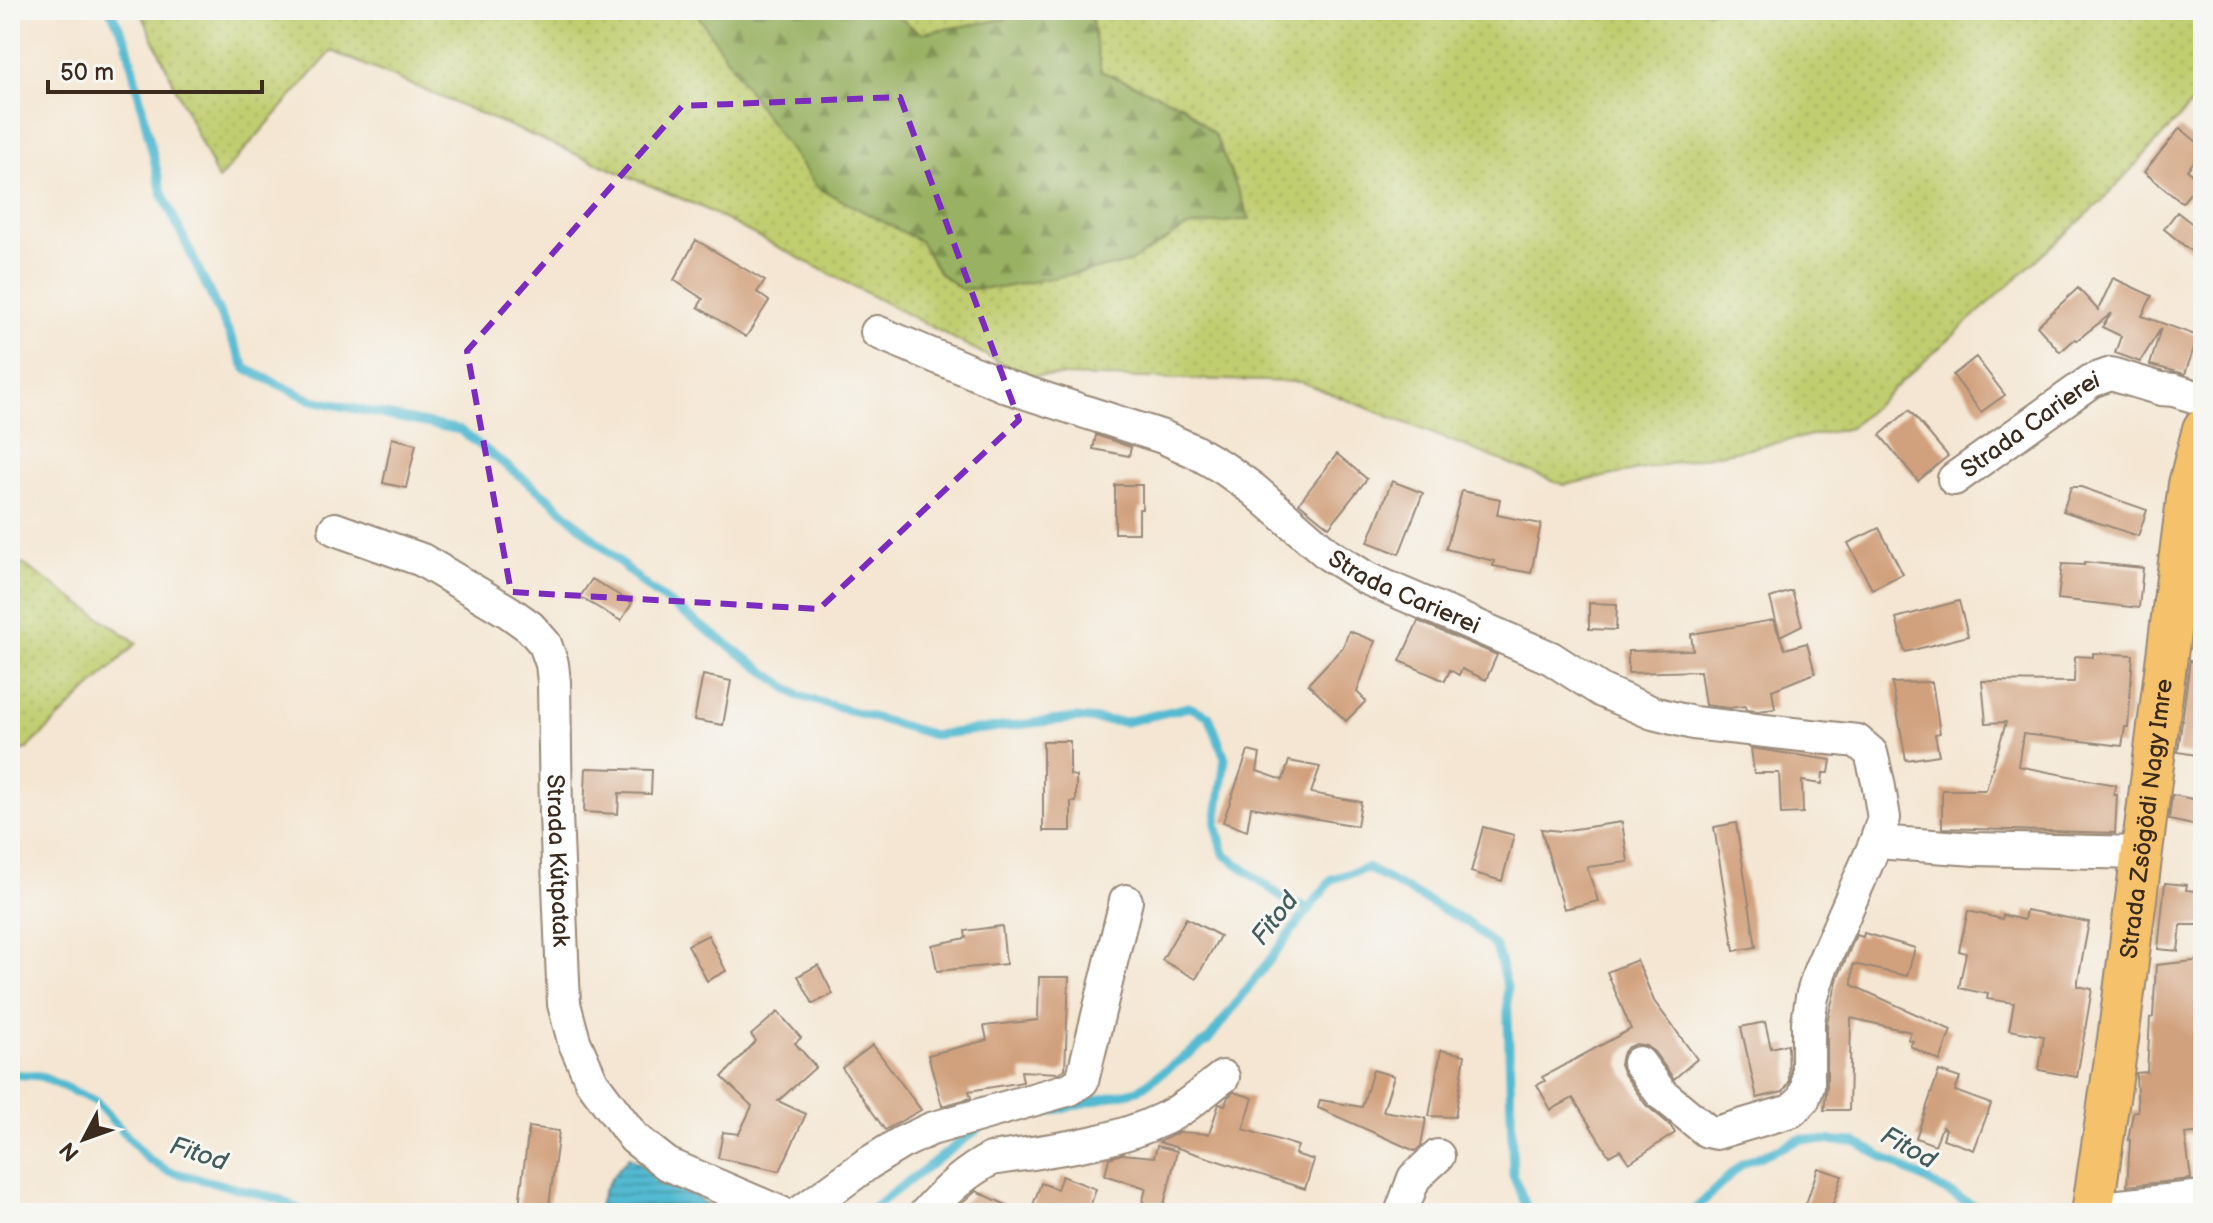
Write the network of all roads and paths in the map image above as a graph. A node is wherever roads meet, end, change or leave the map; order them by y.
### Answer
1 (877, 332) dead end
2 (2203, 399) edge
3 (2203, 429) edge
4 (1954, 479) dead end
5 (335, 529) dead end
6 (1876, 842) junction
7 (2141, 853) junction
8 (1126, 901) dead end
9 (1639, 1063) dead end
10 (1223, 1077) dead end
11 (1438, 1156) dead end
12 (2203, 1197) edge
13 (2092, 1211) edge
14 (781, 1213) edge
15 (800, 1213) edge
16 (926, 1213) edge
17 (1401, 1213) edge

1 - 6 street, Strada Carierei
2 - 4 street, Strada Carierei
3 - 7 main road, Strada Zsögödi Nagy Imre
5 - 14 street, Strada Kútpatak
6 - 7 street
6 - 9 street, Strada Carierei
7 - 13 main road, Strada Zsögödi Nagy Imre
8 - 15 street
10 - 16 street
11 - 17 street
12 - 13 street, Strada Zsögödi Nagy Imre

